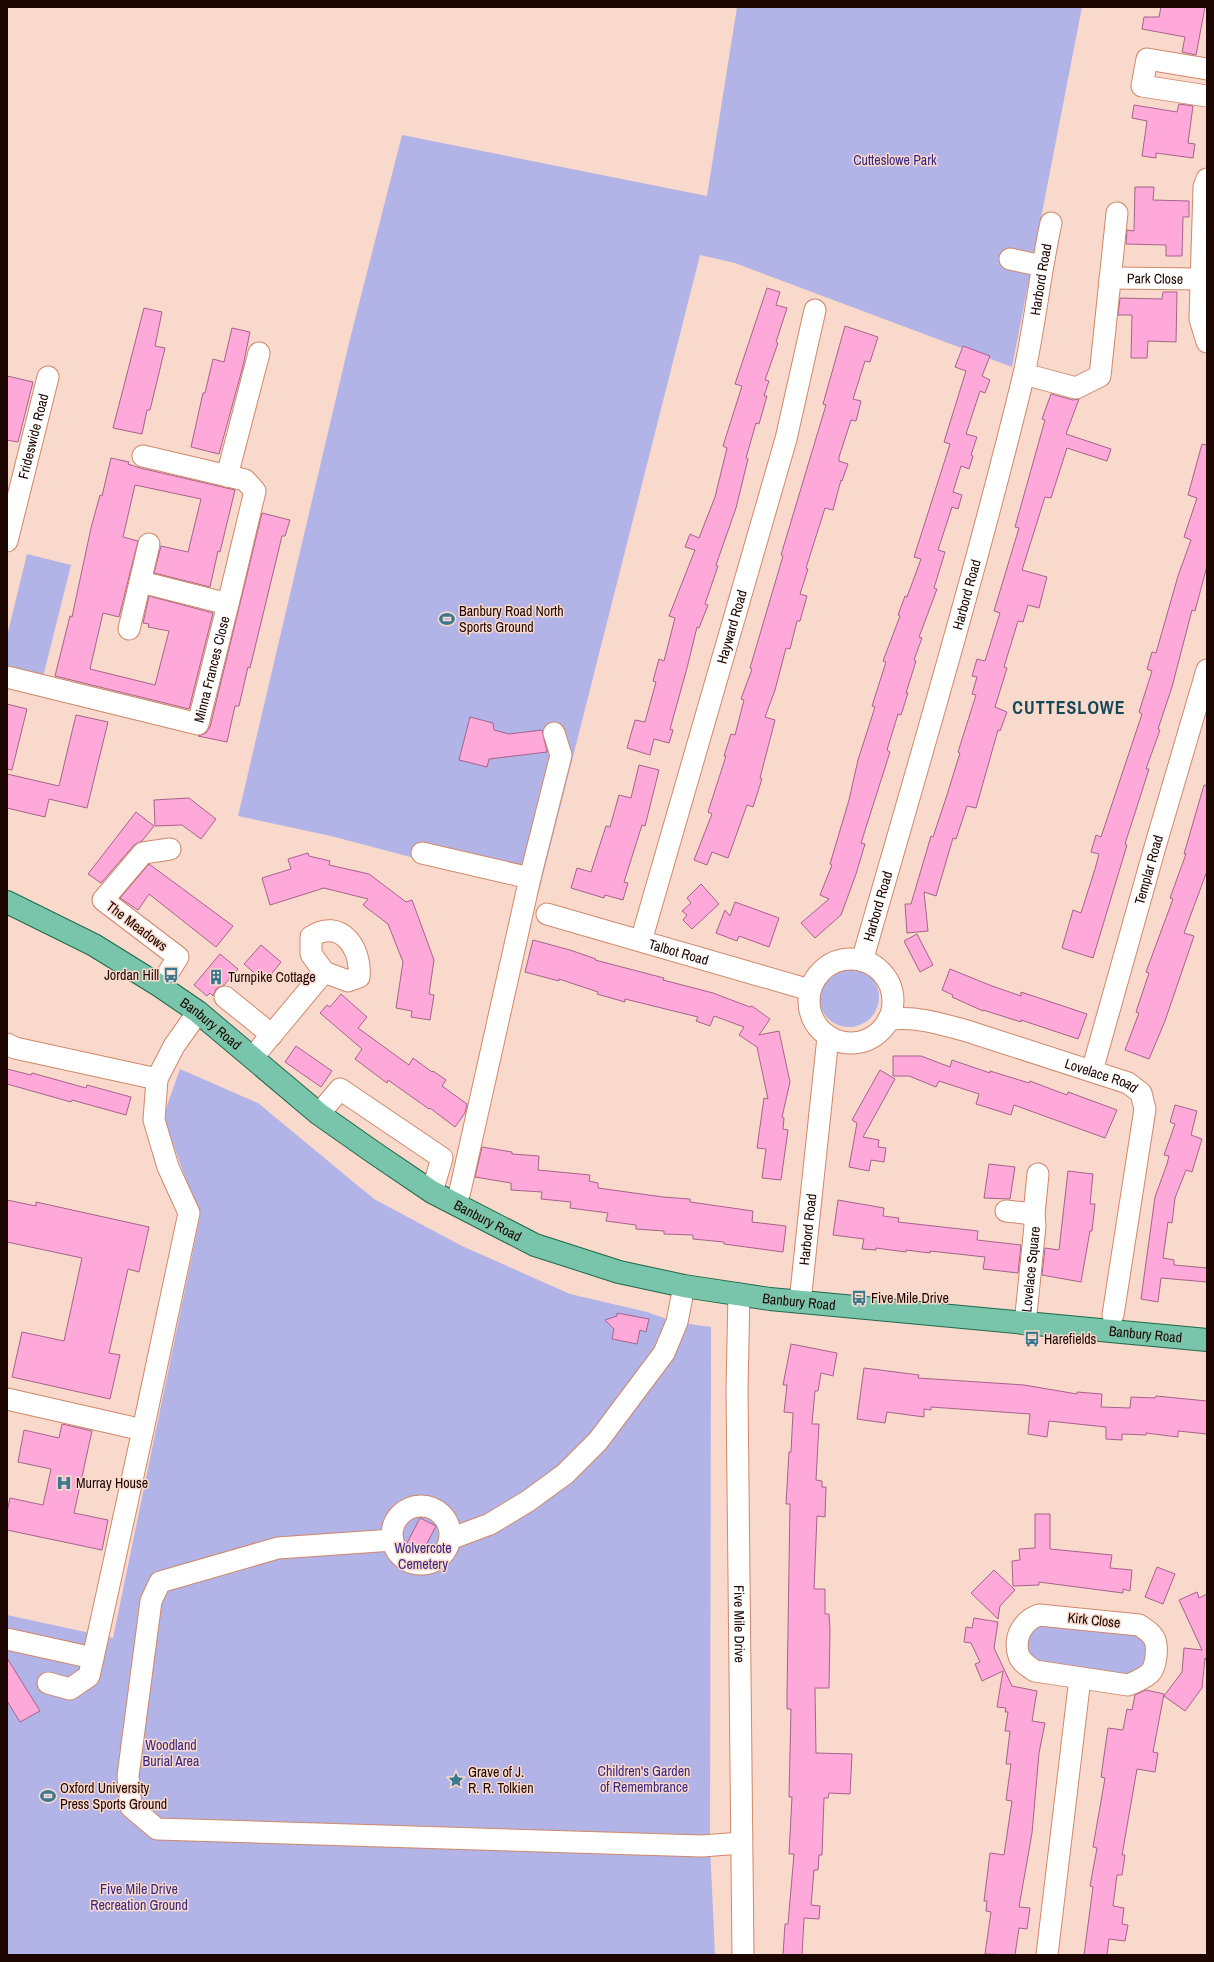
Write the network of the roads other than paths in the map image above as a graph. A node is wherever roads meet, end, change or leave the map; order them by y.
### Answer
1 (1207, 69) edge
2 (1207, 96) edge
3 (1207, 180) edge
4 (1117, 213) dead end
5 (1051, 223) dead end
6 (1010, 259) dead end
7 (1042, 266) junction
8 (1110, 278) junction
9 (1200, 279) junction
10 (815, 310) dead end
11 (1207, 342) edge
12 (259, 353) dead end
13 (1024, 374) junction
14 (48, 377) dead end
15 (143, 456) dead end
16 (227, 476) junction
17 (7, 541) edge
18 (150, 544) dead end
19 (141, 582) junction
20 (228, 604) junction
21 (129, 629) dead end
22 (1207, 670) edge
23 (7, 677) edge
24 (554, 733) dead end
25 (170, 849) dead end
26 (422, 853) dead end
27 (530, 878) junction
28 (7, 902) edge
29 (547, 914) dead end
30 (641, 941) junction
31 (862, 961) junction
32 (324, 972) dead end
33 (160, 986) junction
34 (810, 990) junction
35 (225, 997) dead end
36 (198, 1012) junction
37 (888, 1020) junction
38 (272, 1036) junction
39 (828, 1037) junction
40 (7, 1044) edge
41 (253, 1057) junction
42 (1092, 1071) junction
43 (158, 1079) junction
44 (319, 1114) junction
45 (1038, 1174) dead end
46 (432, 1192) junction
47 (455, 1204) junction
48 (1006, 1211) dead end
49 (1034, 1214) junction
50 (684, 1286) junction
51 (739, 1294) junction
52 (800, 1302) junction
53 (1113, 1312) dead end
54 (1024, 1324) junction
55 (1207, 1340) edge
56 (7, 1398) edge
57 (143, 1430) junction
58 (450, 1539) junction
59 (392, 1540) junction
60 (7, 1639) edge
61 (93, 1658) junction
62 (1080, 1678) junction
63 (48, 1683) dead end
64 (741, 1843) junction
65 (743, 1955) edge
66 (1047, 1955) edge

1 - 2 street
3 - 9 street, Park Close
4 - 8 street
5 - 7 street, Harbord Road
6 - 7 street
7 - 13 street, Harbord Road
8 - 9 street, Park Close
8 - 13 street
9 - 11 street, Park Close
10 - 30 street, Hayward Road
12 - 16 street
13 - 31 street, Harbord Road
14 - 17 street, Frideswide Road
15 - 16 street
16 - 20 street
18 - 19 street
19 - 20 street, Minna Frances Close
19 - 21 street
20 - 23 street, Minna Frances Close
22 - 42 street, Templar Road
24 - 27 street
25 - 33 street, The Meadows
26 - 27 street
27 - 47 street
28 - 33 main road, Banbury Road
29 - 30 street, Talbot Road
30 - 34 street, Talbot Road
31 - 34 street
31 - 37 street
32 - 38 street
33 - 36 main road, Banbury Road
34 - 39 street
35 - 38 street
36 - 41 main road, Banbury Road
36 - 43 street
37 - 39 street
37 - 42 street, Lovelace Road
38 - 41 street
39 - 52 street, Harbord Road
40 - 43 street
41 - 44 main road, Banbury Road
42 - 53 street, Lovelace Road
43 - 57 street
44 - 46 main road, Banbury Road
44 - 46 street
45 - 49 street, Lovelace Square
46 - 47 main road, Banbury Road
47 - 50 main road, Banbury Road
48 - 49 street, Lovelace Square
49 - 54 street, Lovelace Square
50 - 51 main road, Banbury Road
50 - 58 street
51 - 52 main road, Banbury Road
51 - 64 street, Five Mile Drive
52 - 54 main road, Banbury Road
54 - 55 main road, Banbury Road
56 - 57 street
57 - 61 street
58 - 59 street
58 - 59 street
59 - 64 street
60 - 61 street
61 - 63 street
62 - 62 street, Kirk Close
62 - 66 street
64 - 65 street, Five Mile Drive

